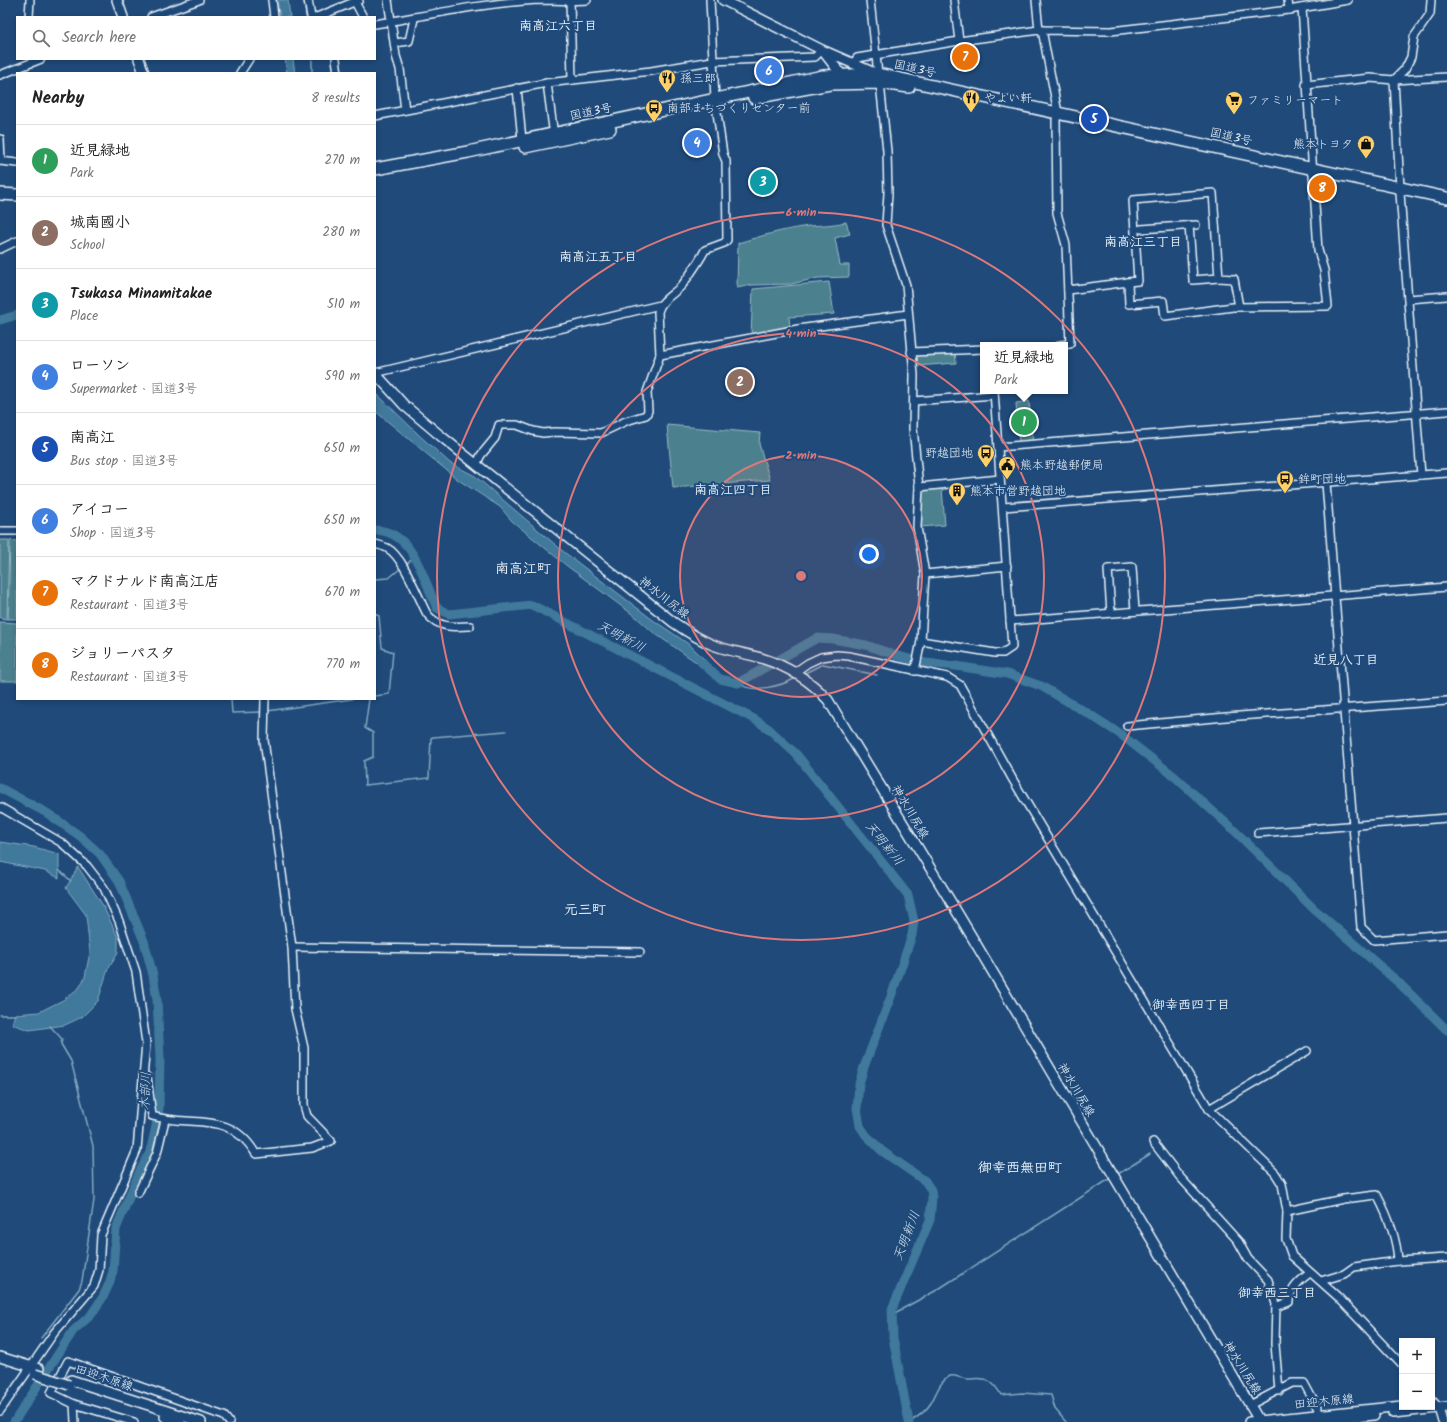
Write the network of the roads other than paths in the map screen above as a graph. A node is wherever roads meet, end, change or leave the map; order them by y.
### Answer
1 (30, 0) edge
2 (118, 0) edge
3 (199, 0) edge
4 (272, 0) edge
5 (308, 0) edge
6 (388, 0) edge
7 (463, 0) edge
8 (538, 0) edge
9 (570, 0) edge
10 (587, 0) edge
11 (710, 0) edge
12 (723, 0) edge
13 (870, 0) edge
14 (954, 0) edge
15 (1036, 0) edge
16 (1288, 0) edge
17 (1348, 0) edge
18 (1431, 0) edge
19 (357, 1) edge
20 (1302, 8) junction
21 (462, 9) junction
22 (1289, 10) junction
23 (325, 15) edge
24 (29, 16) edge
25 (123, 16) edge
26 (154, 16) edge
27 (274, 16) edge
28 (311, 16) edge
29 (363, 16) edge
30 (414, 19) junction
31 (391, 22) junction
32 (376, 24) edge
33 (1040, 30) junction
34 (959, 41) junction
35 (395, 44) junction
36 (822, 50) junction
37 (875, 55) junction
38 (837, 56) junction
39 (36, 60) edge
40 (139, 60) edge
41 (248, 60) edge
42 (336, 60) edge
43 (712, 61) junction
44 (854, 63) junction
45 (144, 72) edge
46 (240, 72) edge
47 (338, 72) edge
48 (0, 75) edge
49 (823, 76) junction
50 (1447, 77) edge
51 (844, 79) junction
52 (879, 79) junction
53 (572, 80) junction
54 (1394, 80) junction
55 (547, 83) junction
56 (1306, 85) junction
57 (517, 88) junction
58 (716, 102) junction
59 (405, 110) junction
60 (376, 116) edge
61 (1057, 116) junction
62 (554, 137) junction
63 (0, 139) edge
64 (522, 140) junction
65 (1, 160) edge
66 (16, 163) edge
67 (376, 169) edge
68 (1313, 172) junction
69 (376, 176) edge
70 (1400, 190) junction
71 (0, 194) edge
72 (16, 195) edge
73 (1447, 198) edge
74 (0, 201) edge
75 (16, 202) edge
76 (1447, 204) edge
77 (1141, 229) dead end
78 (16, 241) edge
79 (0, 249) edge
80 (1220, 278) junction
81 (1128, 282) junction
82 (1068, 290) junction
83 (1447, 296) edge
84 (1408, 299) junction
85 (660, 305) junction
86 (1239, 307) junction
87 (908, 314) junction
88 (1068, 344) edge
89 (980, 350) edge
90 (911, 352) junction
91 (660, 355) junction
92 (376, 373) edge
93 (376, 374) edge
94 (984, 394) edge
95 (994, 394) edge
96 (914, 401) junction
97 (1447, 411) edge
98 (1416, 413) junction
99 (998, 447) junction
100 (476, 464) junction
101 (1447, 474) edge
102 (1421, 476) junction
103 (1000, 479) junction
104 (1326, 483) junction
105 (919, 487) junction
106 (1003, 507) junction
107 (0, 531) edge
108 (16, 531) edge
109 (376, 544) edge
110 (1007, 566) junction
111 (925, 574) junction
112 (1447, 587) edge
113 (1335, 595) junction
114 (1135, 611) junction
115 (1111, 613) junction
116 (1010, 620) junction
117 (470, 626) dead end
118 (921, 641) junction
119 (915, 670) junction
120 (792, 671) junction
121 (265, 700) edge
122 (1447, 701) edge
123 (1344, 708) junction
124 (1127, 726) dead end
125 (0, 807) edge
126 (1447, 818) edge
127 (1353, 824) junction
128 (1258, 833) dead end
129 (1447, 934) edge
130 (292, 947) junction
131 (640, 952) dead end
132 (1307, 1051) dead end
133 (146, 1065) junction
134 (1209, 1108) junction
135 (163, 1119) junction
136 (1153, 1142) dead end
137 (138, 1193) dead end
138 (1287, 1211) junction
139 (1446, 1260) edge
140 (1398, 1261) junction
141 (1310, 1273) junction
142 (1321, 1281) junction
143 (1276, 1307) junction
144 (0, 1357) edge
145 (1399, 1362) edge
146 (0, 1363) edge
147 (33, 1371) junction
148 (70, 1382) junction
149 (1279, 1391) junction
150 (1447, 1401) edge
151 (74, 1404) junction
152 (1437, 1404) edge
153 (1250, 1405) junction
154 (1399, 1406) edge
155 (0, 1411) edge
156 (1318, 1414) junction
157 (1259, 1421) edge
158 (75, 1422) edge
159 (134, 1422) edge
160 (180, 1422) edge
161 (201, 1422) edge
162 (229, 1422) edge
163 (1249, 1422) edge
164 (1311, 1422) edge
165 (1443, 1422) edge

1 - 24 street
2 - 25 main road
3 - 26 street
4 - 27 street
5 - 28 street
6 - 31 street
7 - 21 street
8 - 9 street
8 - 21 street
9 - 10 street
9 - 53 street
11 - 43 street
12 - 36 main road
13 - 37 street
14 - 34 street
15 - 33 street
16 - 22 street
17 - 20 street
18 - 54 street
19 - 23 street
19 - 29 street
20 - 22 street
20 - 56 street
21 - 30 street
22 - 33 street
30 - 31 street
30 - 35 street
31 - 32 street
31 - 35 street
33 - 34 street
33 - 61 street
34 - 37 street
35 - 59 street
36 - 38 main road
36 - 43 street
36 - 49 main road
36 - 51 main road
37 - 44 street
37 - 52 street
38 - 44 main road
38 - 51 main road
39 - 48 street
40 - 45 main road
41 - 46 street
42 - 47 street
43 - 53 street
43 - 58 street
44 - 52 main road
49 - 51 highway, 国道3号
49 - 58 highway, 国道3号
50 - 54 street
51 - 52 highway, 国道3号
51 - 58 highway, 国道3号
52 - 61 highway, 国道3号
52 - 87 street
53 - 55 street
54 - 56 street
54 - 70 street
55 - 57 street
55 - 62 street
56 - 68 street
57 - 59 street
57 - 64 street
58 - 62 highway, 国道3号
58 - 85 street
59 - 60 street
61 - 68 highway, 国道3号
61 - 82 street
62 - 64 highway, 国道3号
62 - 69 highway, 国道3号
63 - 65 street
64 - 67 highway, 国道3号
65 - 66 street
68 - 70 highway, 国道3号
68 - 86 street
70 - 73 highway, 国道3号
70 - 76 highway, 国道3号
70 - 84 street
71 - 72 highway
74 - 75 highway
77 - 80 street
78 - 79 street
80 - 81 street
80 - 86 street
81 - 82 street
81 - 86 street
82 - 88 street
83 - 84 street
84 - 98 street
85 - 91 street
85 - 92 street
87 - 90 street
87 - 91 street
89 - 90 street
90 - 96 street
91 - 100 street
93 - 100 main road, 神水川尻線
94 - 96 street
95 - 99 street
96 - 105 street
97 - 98 street
98 - 99 street
98 - 102 street
99 - 103 street
100 - 120 main road, 神水川尻線
101 - 102 street
102 - 104 street
103 - 105 street
103 - 106 street
104 - 106 street
104 - 113 street
105 - 111 street
106 - 110 street
107 - 108 street
109 - 117 street
110 - 111 street
110 - 116 street
111 - 118 street
112 - 113 street
113 - 114 street
113 - 123 street
114 - 115 street
114 - 115 street
115 - 116 street
116 - 118 street
118 - 119 street
119 - 120 street
119 - 134 street
120 - 153 main road, 神水川尻線
121 - 130 street
122 - 123 street
123 - 124 street
123 - 127 street
125 - 133 street
126 - 127 street
127 - 128 street
127 - 129 street
130 - 131 street
130 - 135 street
132 - 134 street
133 - 135 street
133 - 147 street
134 - 138 street
135 - 137 street
136 - 143 street
138 - 140 street
138 - 141 street
139 - 140 street
140 - 142 street
141 - 142 street
141 - 143 street
142 - 145 street
143 - 149 street
144 - 147 main road, 田迎木原線
146 - 147 main road, 田迎木原線
147 - 148 main road, 田迎木原線, bridge
147 - 155 street
148 - 160 main road, 田迎木原線
148 - 161 main road, 田迎木原線
149 - 153 street
149 - 156 street
150 - 152 main road, 田迎木原線
151 - 158 street
151 - 159 street
151 - 162 street
152 - 164 main road, 田迎木原線
152 - 165 street
153 - 157 main road, 神水川尻線
154 - 156 main road, 田迎木原線
156 - 157 main road, 田迎木原線
157 - 163 main road, 田迎木原線

